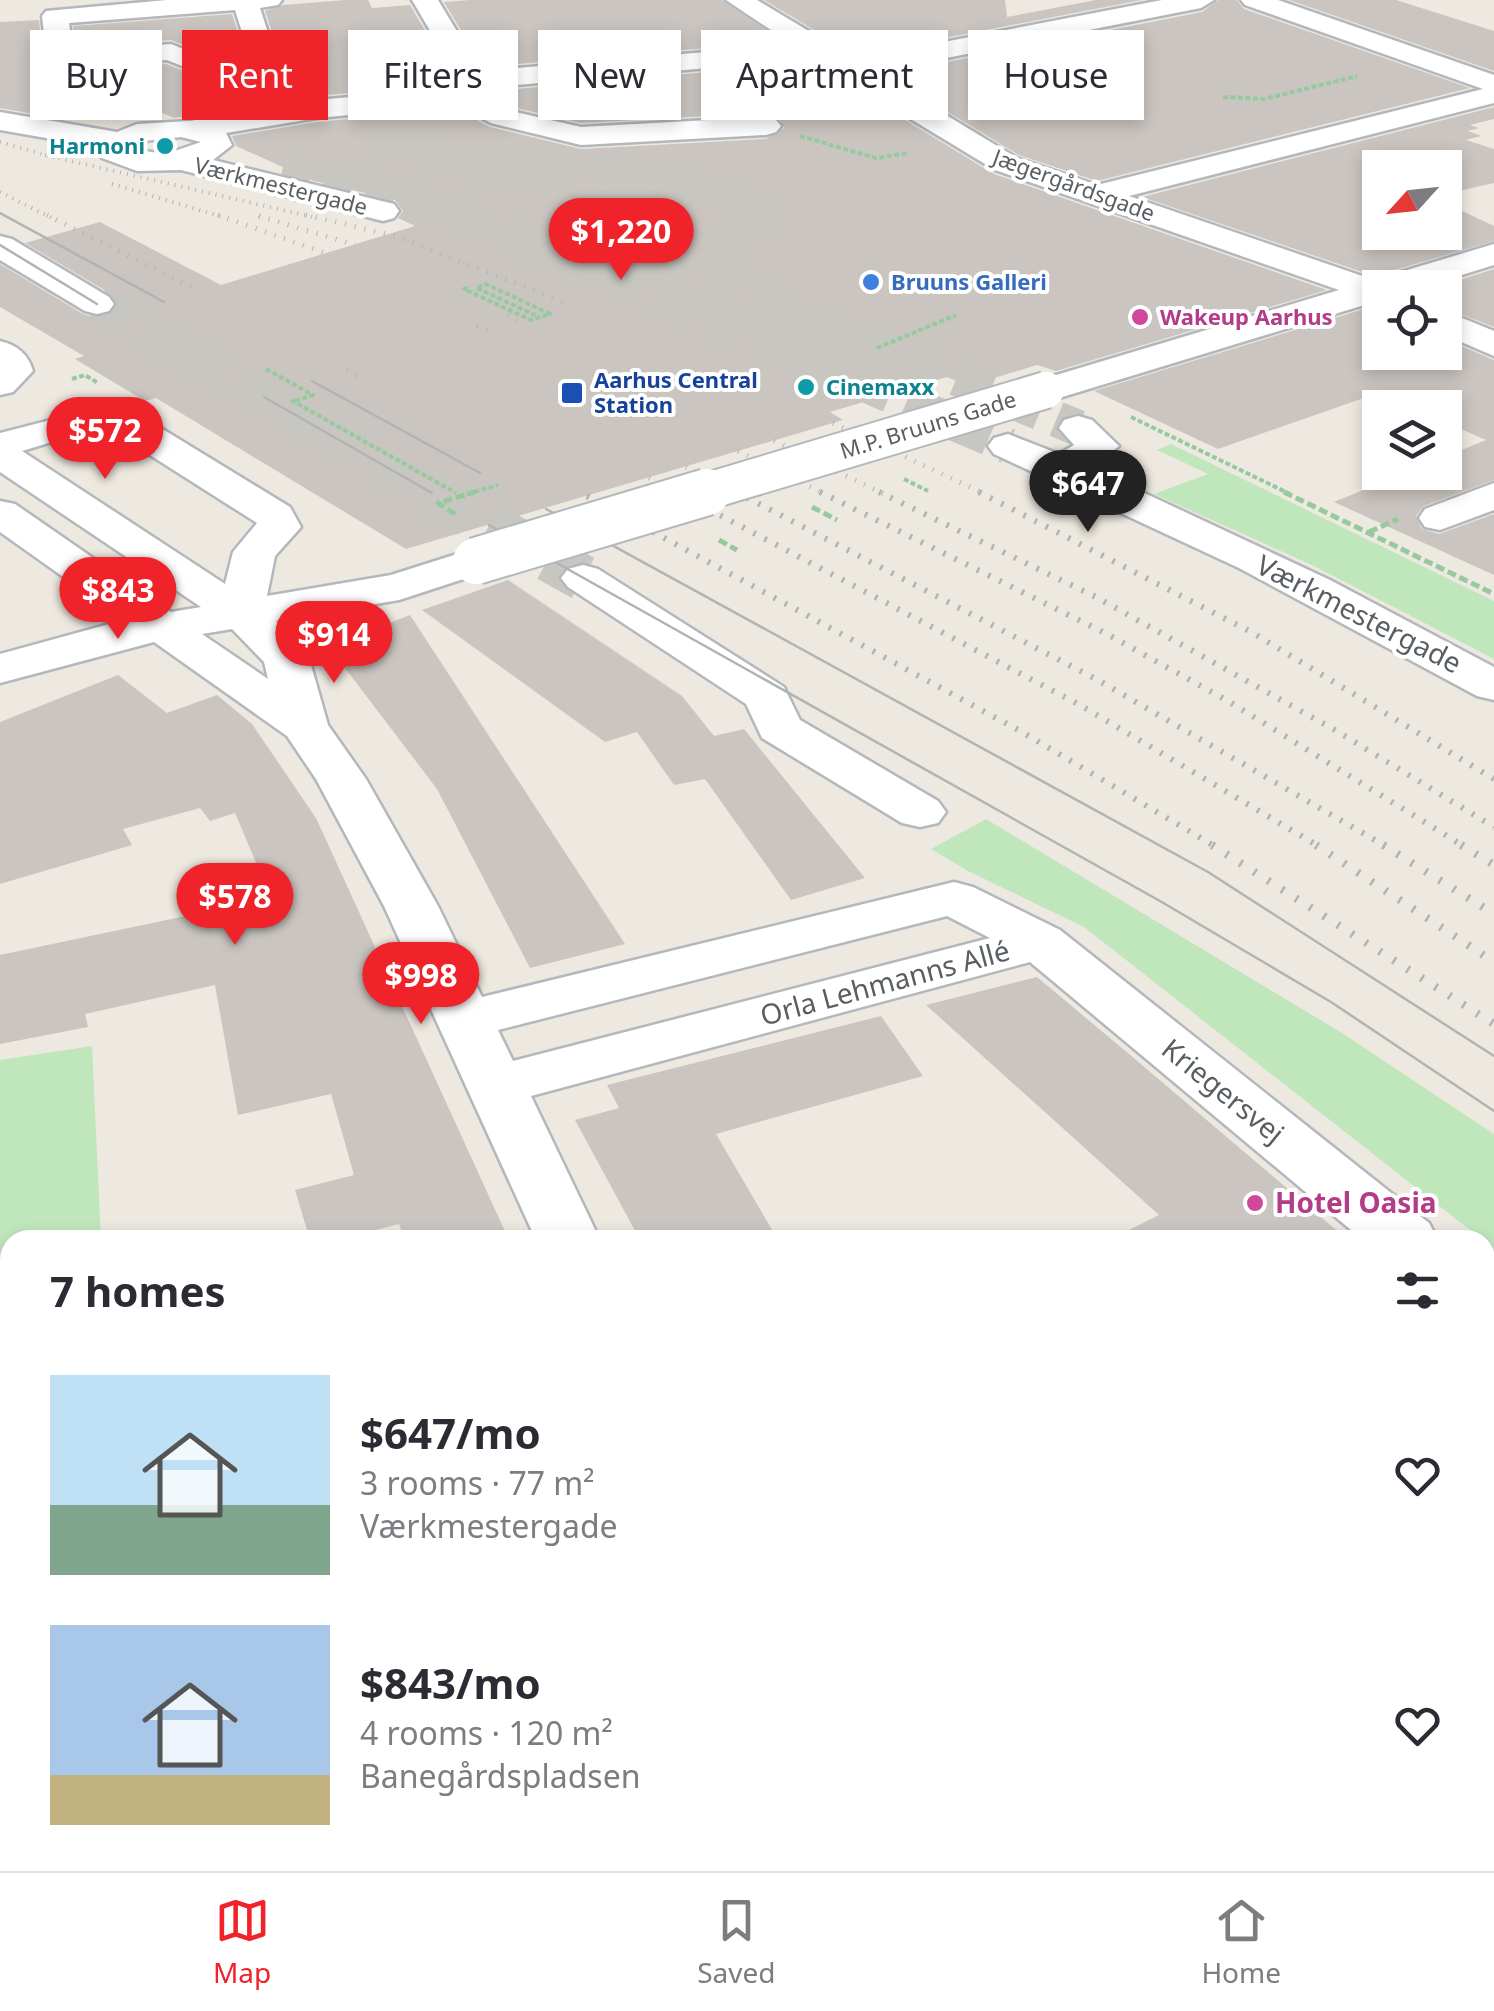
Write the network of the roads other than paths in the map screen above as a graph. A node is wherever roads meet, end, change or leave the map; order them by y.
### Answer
1 (425, 0) edge
2 (739, 0) edge
3 (1201, 0) edge
4 (1254, 0) edge
5 (257, 1) edge
6 (436, 30) edge
7 (786, 30) edge
8 (948, 49) edge
9 (701, 62) edge
10 (518, 84) edge
11 (1494, 84) edge
12 (1494, 95) edge
13 (328, 119) edge
14 (264, 120) tunnel mouth
15 (513, 120) edge
16 (933, 120) edge
17 (0, 121) edge
18 (766, 126) road end
19 (365, 138) tunnel mouth
20 (208, 140) junction
21 (117, 141) junction
22 (179, 160) junction
23 (283, 166) tunnel mouth
24 (1094, 194) junction
25 (382, 212) dead end
26 (0, 246) edge
27 (1494, 254) edge
28 (1443, 270) edge
29 (1362, 284) edge
30 (1362, 295) edge
31 (97, 304) tunnel mouth
32 (1462, 330) edge
33 (1494, 345) edge
34 (0, 352) edge
35 (0, 384) edge
36 (1078, 428) dead end
37 (0, 446) edge
38 (0, 454) edge
39 (1062, 470) junction
40 (1494, 495) edge
41 (0, 514) edge
42 (1440, 518) dead end
43 (1223, 545) junction
44 (583, 578) tunnel mouth
45 (203, 590) junction
46 (120, 597) junction
47 (245, 600) junction
48 (160, 626) junction
49 (0, 640) edge
50 (0, 669) edge
51 (1494, 686) edge
52 (304, 726) junction
53 (920, 812) dead end
54 (1040, 942) junction
55 (466, 1020) junction
56 (498, 1085) junction
57 (563, 1230) edge
58 (1394, 1230) edge

1 - 6 street
2 - 7 street, Jægergårdsgade
3 - 8 street
4 - 11 street
5 - 5 street
9 - 10 street
12 - 24 street
13 - 19 street
14 - 20 street
15 - 18 street
16 - 24 street, Jægergårdsgade
17 - 21 street
20 - 21 street
20 - 22 street
20 - 23 street, Værkmestergade
21 - 22 street
22 - 25 street, Værkmestergade
24 - 29 street, Jægergårdsgade
26 - 31 street
27 - 28 street, M.P. Bruuns Gade
30 - 47 street, M.P. Bruuns Gade, bridge
32 - 33 street
34 - 35 street
36 - 39 street
37 - 47 street
38 - 45 street
39 - 43 street, Værkmestergade
39 - 43 street, Værkmestergade
40 - 42 street
41 - 46 street
43 - 51 street, Værkmestergade
44 - 53 street
45 - 46 street
45 - 47 street
46 - 48 street
46 - 49 street
47 - 48 street, M.P. Bruuns Gade
47 - 52 street
48 - 50 street, M.P. Bruuns Gade
48 - 52 street
52 - 55 street
54 - 55 street, Orla Lehmanns Allé
54 - 56 street, Orla Lehmanns Allé
54 - 58 street, Kriegersvej
55 - 56 street
56 - 57 street

